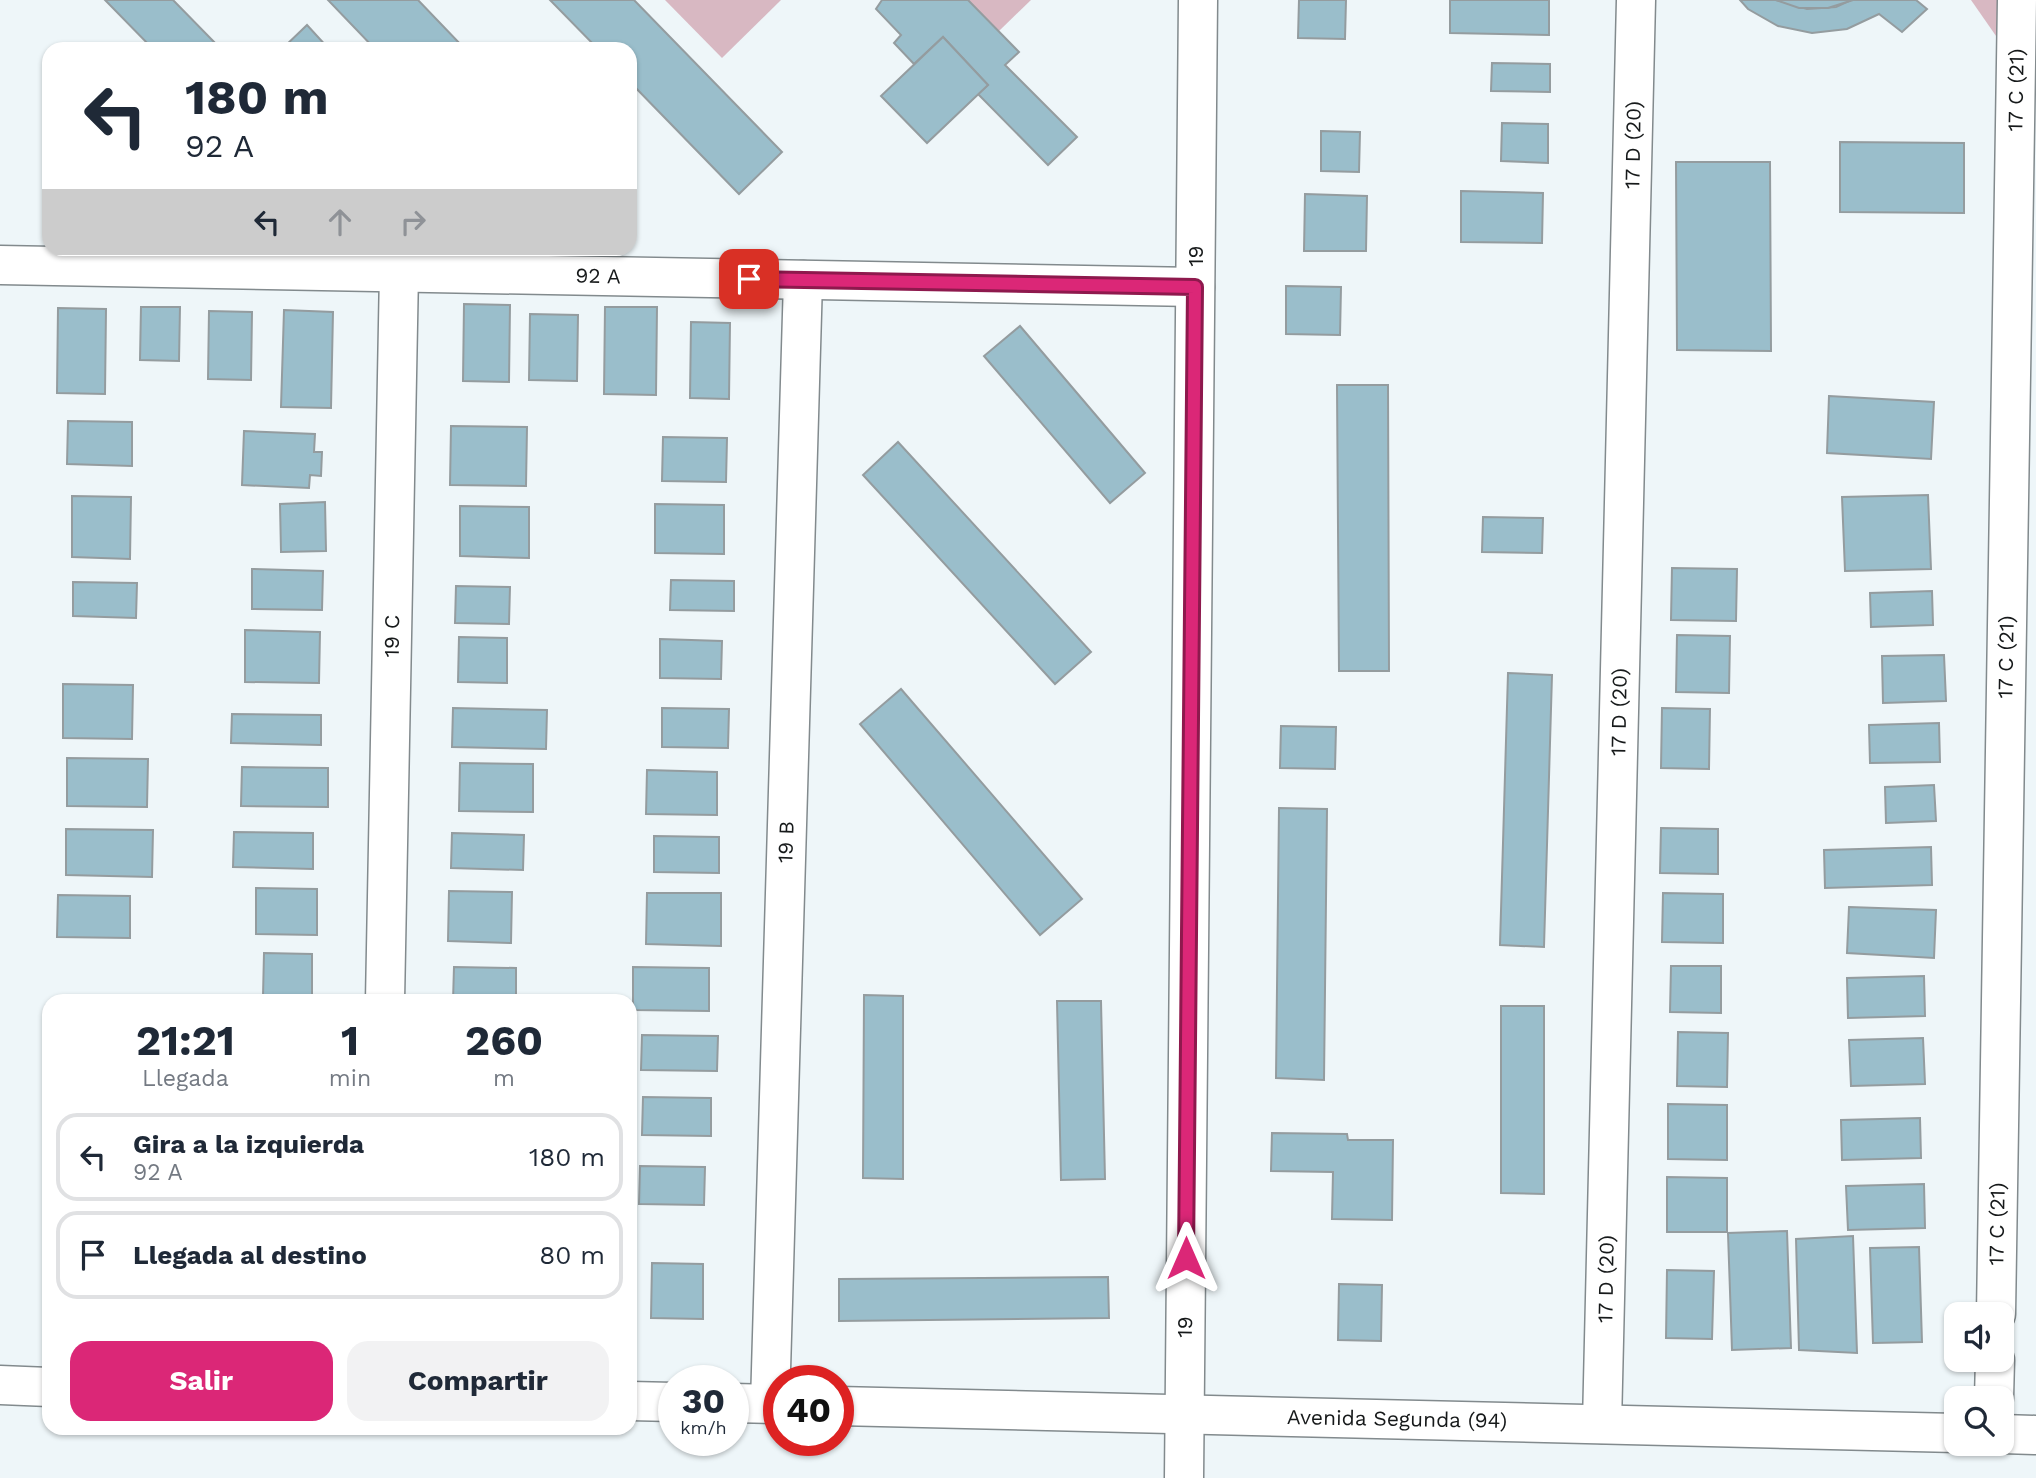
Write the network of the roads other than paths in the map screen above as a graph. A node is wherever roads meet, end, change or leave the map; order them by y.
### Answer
1 (1198, 0) edge
2 (1636, 0) edge
3 (2017, 0) edge
4 (0, 265) edge
5 (399, 272) junction
6 (803, 280) junction
7 (1195, 287) junction
8 (385, 994) edge
9 (1996, 1302) edge
10 (0, 1385) edge
11 (42, 1387) edge
12 (637, 1401) edge
13 (658, 1402) edge
14 (761, 1404) edge
15 (854, 1406) edge
16 (1185, 1414) junction
17 (1602, 1424) junction
18 (1944, 1433) edge
19 (2014, 1434) edge
20 (2036, 1435) edge
21 (1184, 1478) edge

1 - 7 street, 19
2 - 17 street, 17 D (20)
3 - 9 street, 17 C (21)
4 - 5 street, 92 A
5 - 6 street, 92 A
5 - 8 street, 19 C
6 - 7 street, 92 A
6 - 14 street, 19 B
7 - 16 street, 19
10 - 11 street
12 - 13 street
15 - 16 street, Avenida Segunda (94)
16 - 17 street, Avenida Segunda (94)
16 - 21 street, 19
17 - 18 street, Avenida Segunda (94)
19 - 20 street

